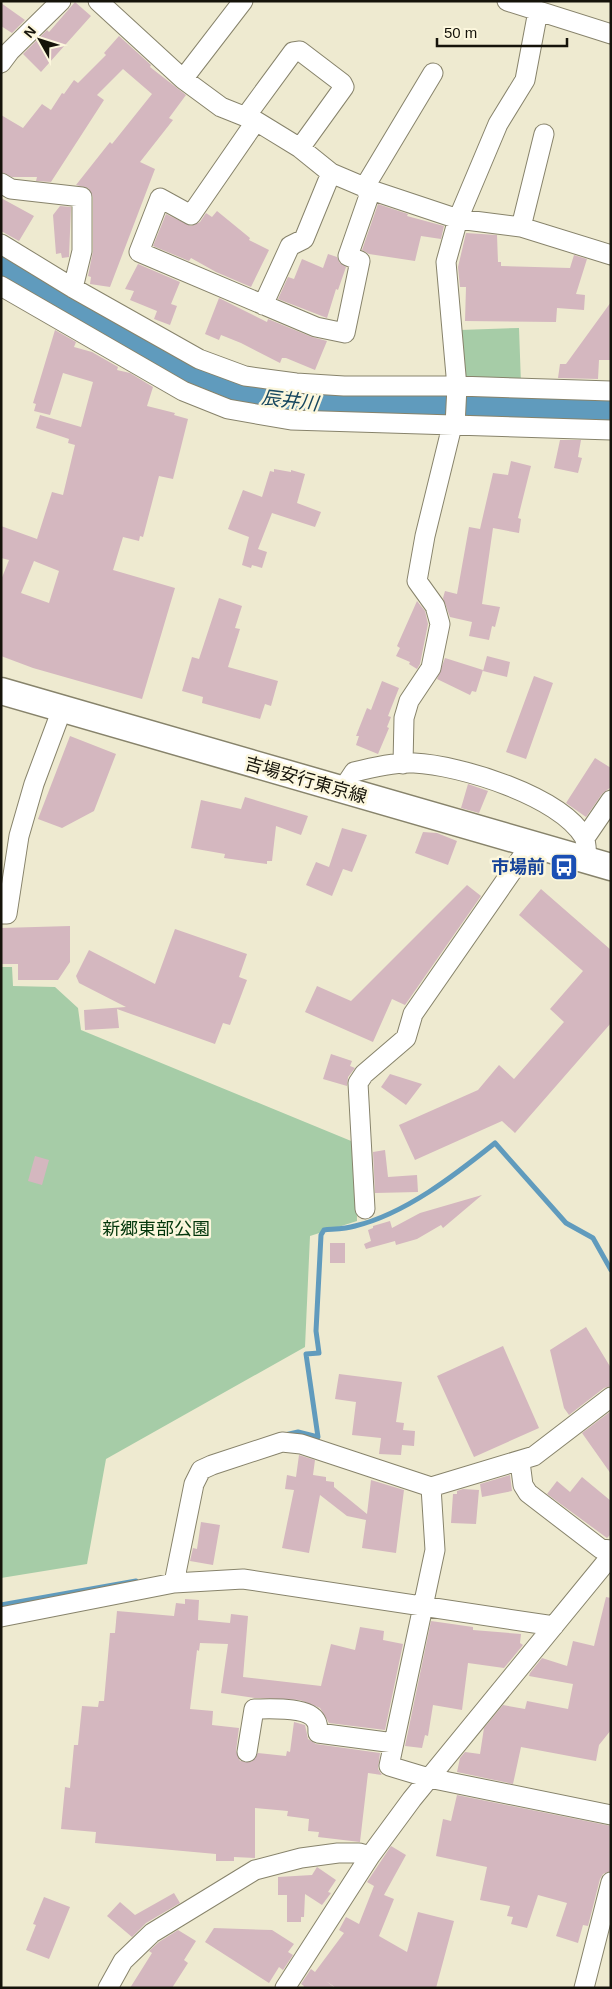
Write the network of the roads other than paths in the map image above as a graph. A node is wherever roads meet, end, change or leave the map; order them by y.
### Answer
1 (61, 1) edge
2 (98, 1) edge
3 (243, 1) edge
4 (507, 1) edge
5 (538, 11) junction
6 (611, 34) edge
7 (4, 53) edge
8 (432, 73) dead end
9 (183, 79) junction
10 (251, 118) junction
11 (544, 134) dead end
12 (300, 148) junction
13 (331, 173) junction
14 (1, 183) edge
15 (368, 189) junction
16 (458, 219) junction
17 (521, 227) junction
18 (1, 244) edge
19 (611, 255) edge
20 (1, 286) edge
21 (73, 288) junction
22 (263, 304) junction
23 (457, 386) junction
24 (611, 391) edge
25 (454, 425) junction
26 (611, 430) edge
27 (1, 691) edge
28 (62, 709) junction
29 (403, 764) junction
30 (342, 790) junction
31 (611, 800) edge
32 (531, 844) junction
33 (594, 855) edge
34 (1, 914) edge
35 (365, 1208) dead end
36 (611, 1397) edge
37 (520, 1462) junction
38 (431, 1487) junction
39 (611, 1550) edge
40 (611, 1556) edge
41 (174, 1584) junction
42 (424, 1606) junction
43 (1, 1618) edge
44 (1, 1624) edge
45 (554, 1626) junction
46 (1, 1631) edge
47 (394, 1743) junction
48 (247, 1752) dead end
49 (429, 1778) junction
50 (611, 1815) edge
51 (370, 1856) junction
52 (611, 1882) edge
53 (603, 1943) edge
54 (289, 1986) edge
55 (108, 1988) edge
56 (584, 1988) edge

1 - 7 street
2 - 9 street
3 - 9 street
4 - 5 street
5 - 6 street
5 - 16 street
8 - 15 street
9 - 10 street
10 - 12 street
10 - 12 street
10 - 22 street
11 - 17 street
12 - 13 street
13 - 15 street
13 - 22 street
14 - 21 street
15 - 16 street
15 - 22 street
16 - 17 street
16 - 23 street
17 - 19 street
18 - 21 street
20 - 25 street
21 - 23 street
23 - 24 street
23 - 25 street
25 - 26 street
25 - 29 street
27 - 28 main road, 吉場安行東京線
28 - 30 main road, 吉場安行東京線
28 - 34 street
29 - 30 street
29 - 33 street
30 - 32 main road, 吉場安行東京線
31 - 33 street
32 - 33 main road, 吉場安行東京線
32 - 35 street
36 - 37 street
37 - 38 street
37 - 39 street
38 - 41 street
38 - 42 street
40 - 45 street
41 - 42 street
41 - 43 street
42 - 45 street
42 - 47 street
44 - 46 street
45 - 49 street
47 - 48 street
47 - 49 street
49 - 50 street
49 - 51 street
51 - 54 street
51 - 55 street
52 - 53 street
53 - 56 street

